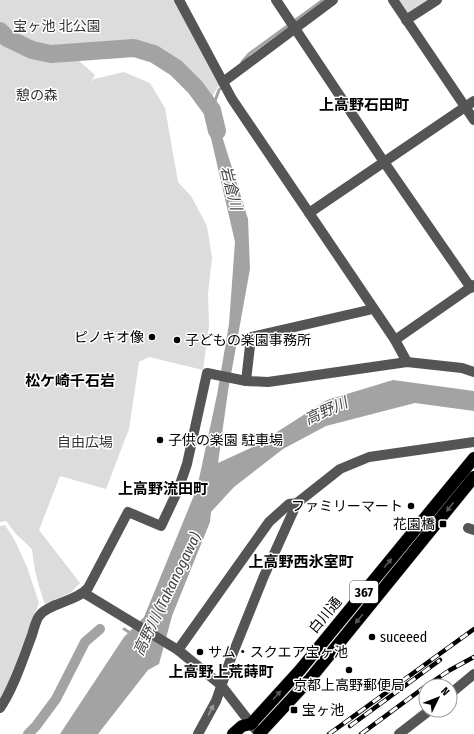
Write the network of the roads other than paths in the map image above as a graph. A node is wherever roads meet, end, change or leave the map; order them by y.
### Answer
1 (179, 0) edge
2 (276, 0) edge
3 (333, 0) edge
4 (393, 0) edge
5 (437, 0) edge
6 (406, 20) junction
7 (295, 28) junction
8 (223, 82) junction
9 (474, 101) edge
10 (465, 107) junction
11 (474, 120) edge
12 (384, 162) junction
13 (309, 213) junction
14 (472, 287) edge
15 (374, 309) junction
16 (395, 340) junction
17 (407, 362) junction
18 (474, 372) edge
19 (246, 381) junction
20 (474, 442) edge
21 (474, 458) edge
22 (474, 477) edge
23 (297, 503) junction
24 (84, 593) junction
25 (176, 648) junction
26 (474, 674) edge
27 (221, 685) junction
28 (458, 687) edge
29 (0, 708) edge
30 (420, 718) edge
31 (257, 731) edge
32 (198, 734) edge
33 (233, 734) edge
34 (243, 734) edge
35 (399, 734) edge

1 - 8 street
2 - 7 street
3 - 7 street
4 - 6 street
5 - 6 street
6 - 10 street
7 - 8 street
7 - 12 street
8 - 13 street
9 - 10 street
10 - 11 street
10 - 12 street
12 - 13 street
12 - 14 street
13 - 15 street
14 - 16 street
15 - 16 street
15 - 19 street
16 - 17 street
17 - 18 street
17 - 19 street
19 - 24 street
20 - 23 street
31 -> 21 highway, 白川通 / 367
22 -> 31 highway, 白川通 / 367
23 - 25 street
23 - 27 street
24 - 25 street
24 - 29 street
25 - 27 street
26 - 28 street
27 - 31 street
32 -> 27 street
30 - 35 street
31 - 33 highway, 367
31 - 34 street, 白川通

